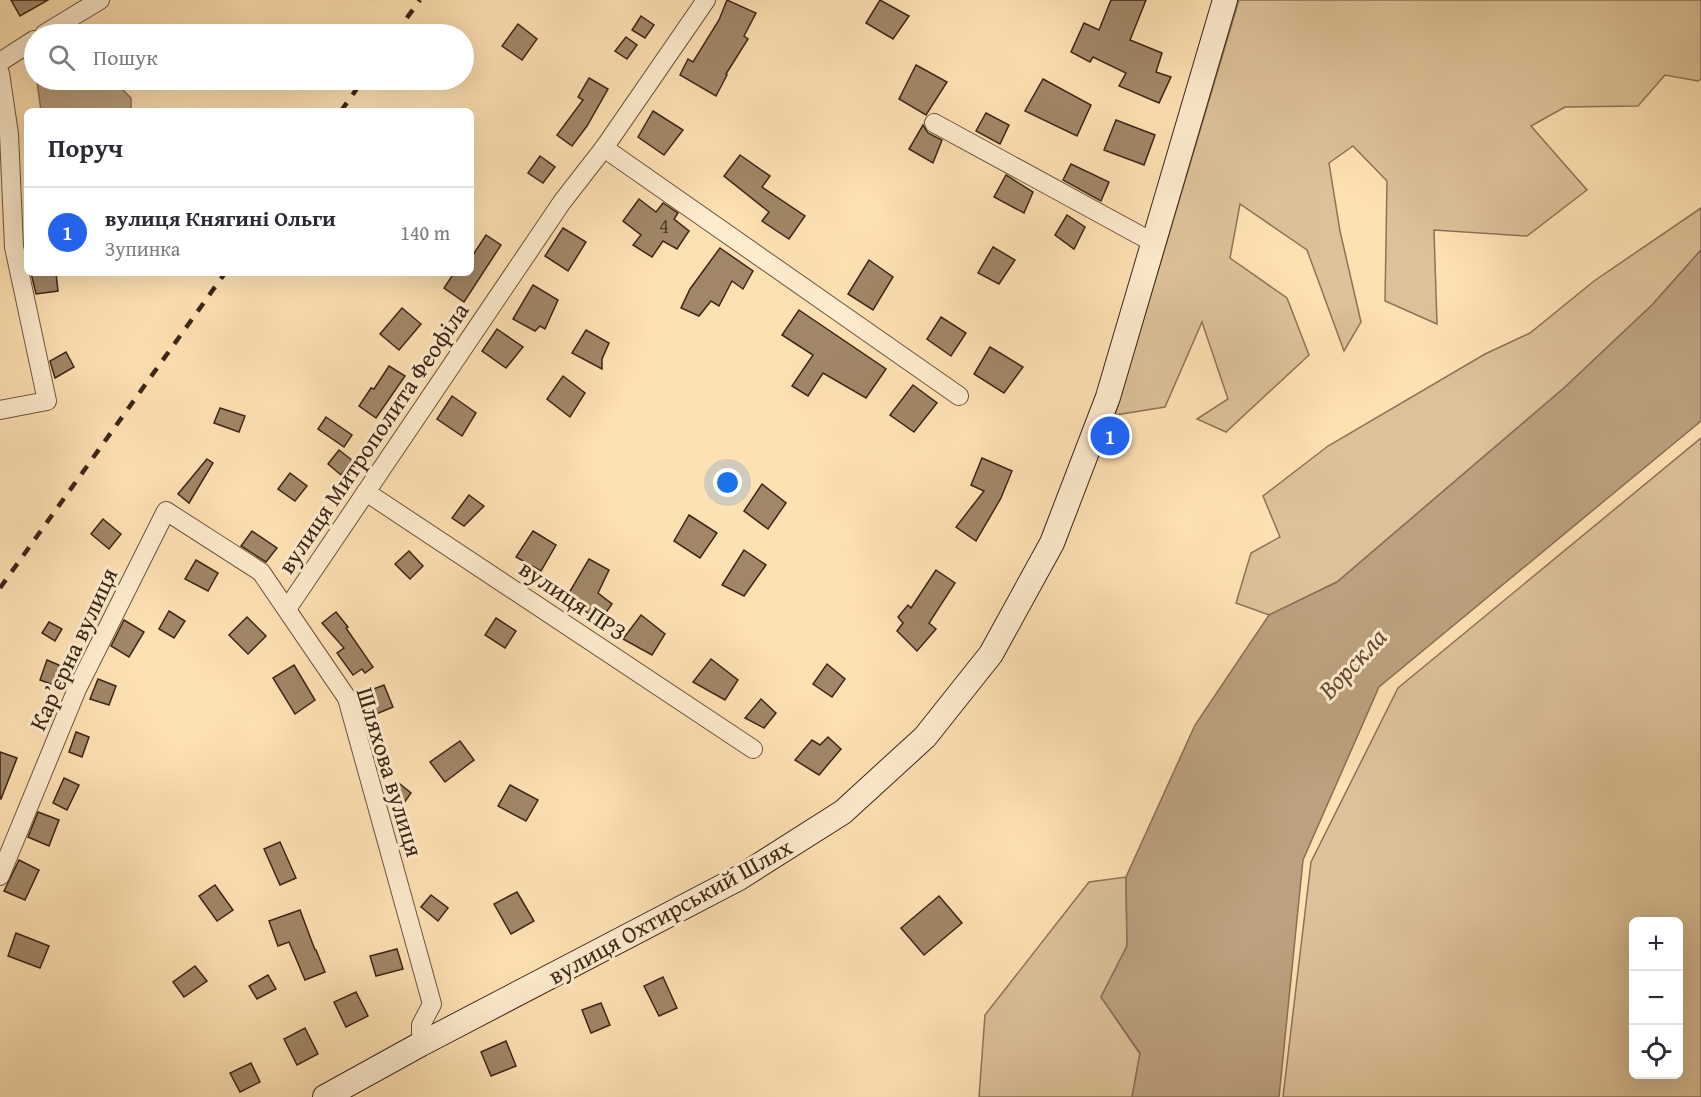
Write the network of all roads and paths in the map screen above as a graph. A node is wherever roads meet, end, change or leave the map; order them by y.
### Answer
1 (100, 0) edge
2 (706, 0) edge
3 (1225, 0) edge
4 (60, 24) edge
5 (24, 46) edge
6 (0, 62) edge
7 (0, 73) edge
8 (934, 123) dead end
9 (4, 134) edge
10 (604, 148) junction
11 (1154, 243) junction
12 (7, 250) edge
13 (959, 396) dead end
14 (0, 410) edge
15 (366, 492) junction
16 (166, 511) joint
17 (287, 609) junction
18 (753, 749) dead end
19 (0, 876) edge
20 (421, 1044) junction
21 (325, 1097) edge

1 - 4 street
2 - 10 street, вулиця Митрополита Феофіла
3 - 11 main road, вулиця Охтирський Шлях
5 - 6 street
7 - 9 street
8 - 11 street
9 - 12 street
10 - 13 street
10 - 15 street, вулиця Митрополита Феофіла
11 - 20 main road, вулиця Охтирський Шлях
12 - 14 street
15 - 17 street, вулиця Митрополита Феофіла
15 - 18 street, вулиця ПРЗ
16 - 17 street, Шляхова вулиця
16 - 19 street, Карʼєрна вулиця
17 - 20 street, Шляхова вулиця
20 - 21 main road, вулиця Охтирський Шлях

